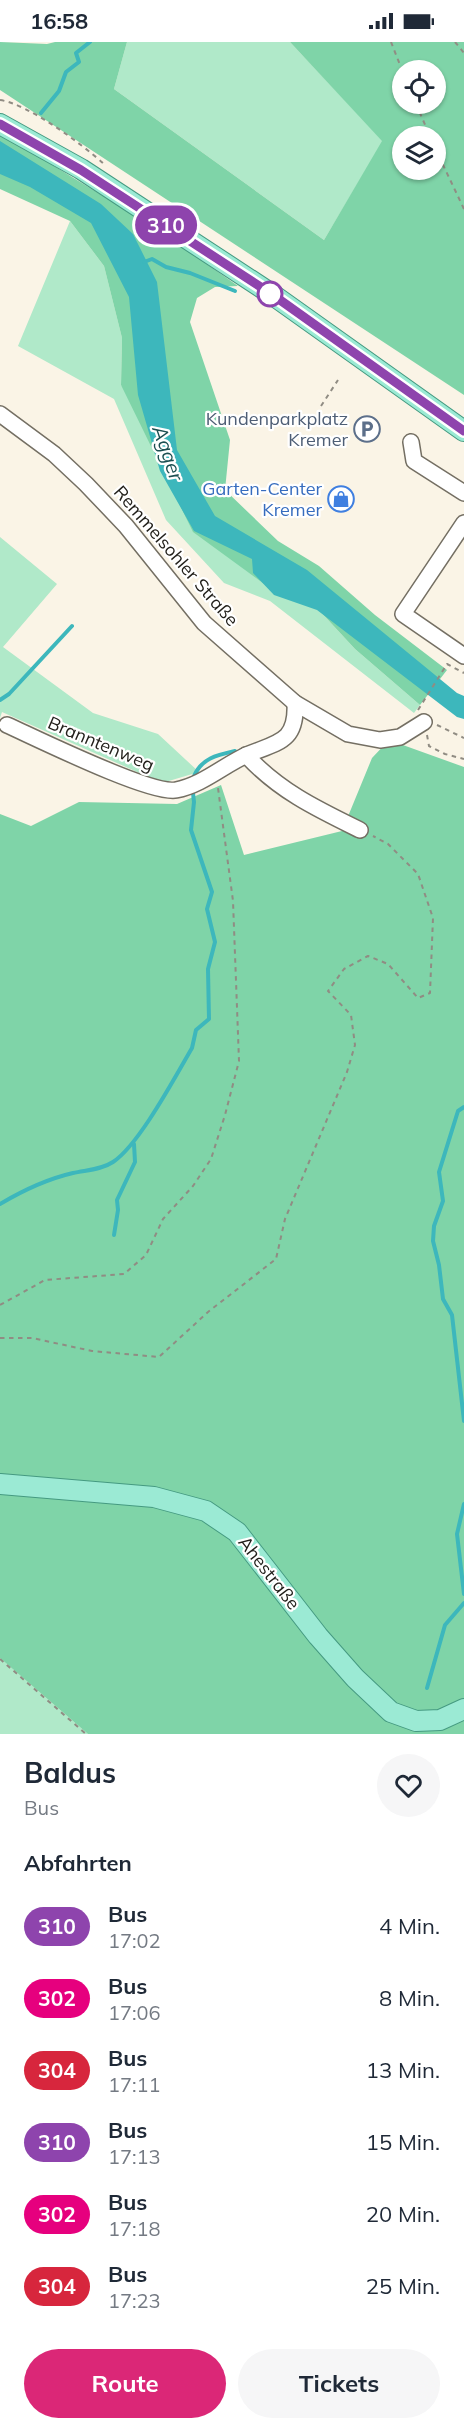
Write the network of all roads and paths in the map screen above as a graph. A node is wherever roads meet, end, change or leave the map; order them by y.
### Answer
1 (391, 42) edge
2 (455, 42) edge
3 (464, 53) edge
4 (398, 60) edge
5 (0, 124) edge
6 (446, 171) edge
7 (464, 209) edge
8 (338, 380) dead end
9 (321, 406) dead end
10 (0, 414) edge
11 (464, 431) edge
12 (411, 442) dead end
13 (464, 493) edge
14 (464, 523) edge
15 (464, 656) edge
16 (464, 673) edge
17 (423, 701) dead end
18 (295, 704) junction
19 (424, 722) junction
20 (7, 725) dead end
21 (464, 738) edge
22 (246, 755) junction
23 (464, 759) edge
24 (216, 773) junction
25 (360, 830) joint
26 (0, 1305) edge
27 (0, 1338) edge
28 (0, 1484) edge
29 (0, 1659) edge
30 (464, 1709) edge
31 (86, 1734) edge

1 - 4 path
2 - 3 path
5 - 11 main road
6 - 7 path
8 - 9 path
10 - 18 street, Remmelsohler Straße
12 - 13 street
14 - 15 street
16 - 17 path
18 - 19 street, Remmelsohler Straße
18 - 22 street, Branntenweg
19 - 21 path
19 - 23 path
20 - 24 street, Branntenweg
22 - 24 street, Branntenweg
22 - 25 street
24 - 26 path
25 - 27 path
28 - 30 main road, Ahestraße
29 - 31 path

